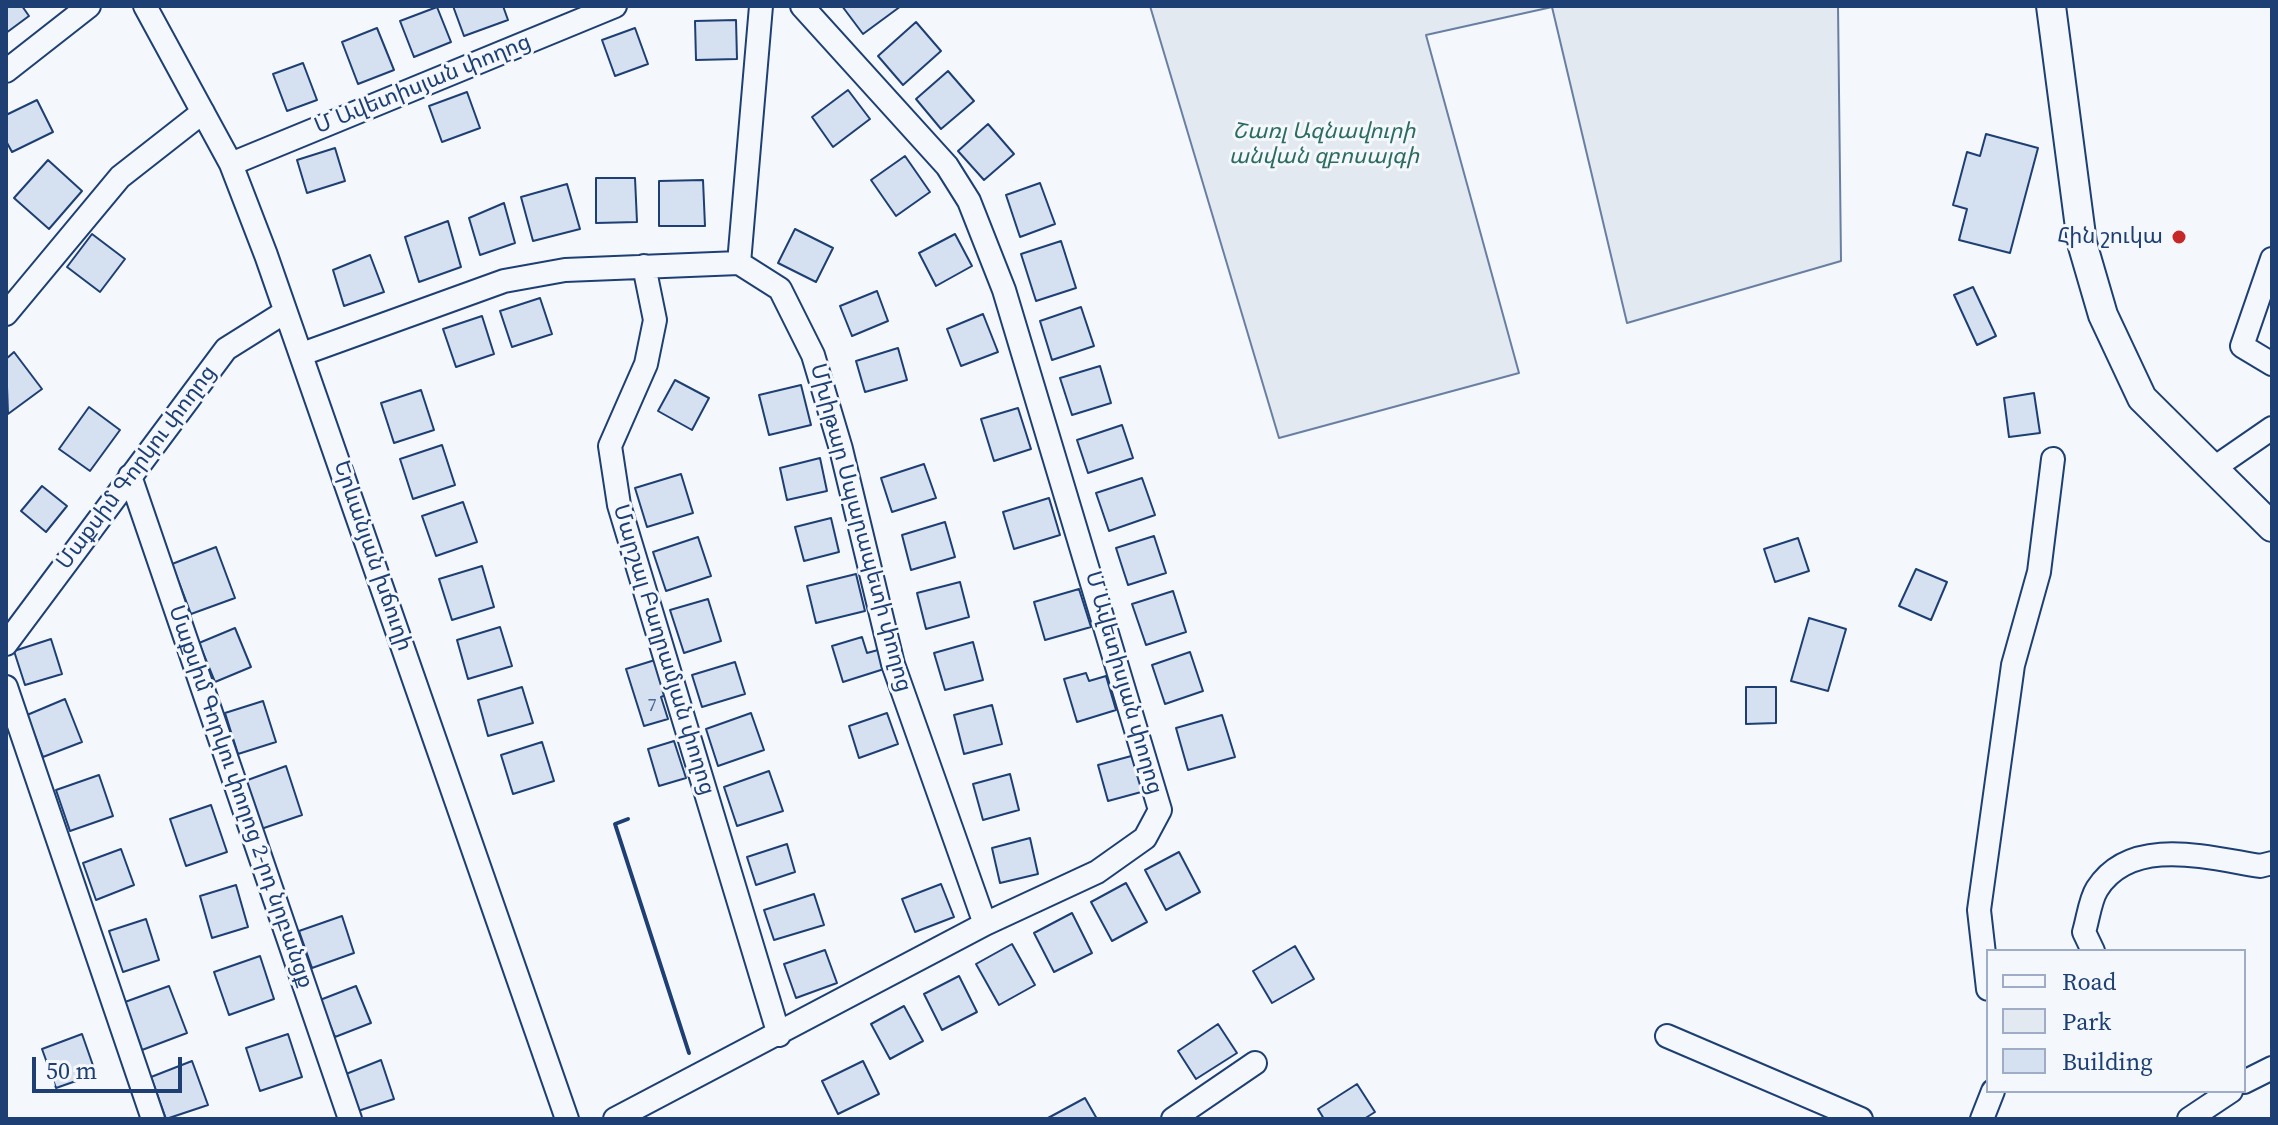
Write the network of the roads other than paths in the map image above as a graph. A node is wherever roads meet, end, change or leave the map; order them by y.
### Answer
1 (89, 6) edge
2 (145, 6) edge
3 (615, 6) edge
4 (761, 6) edge
5 (802, 6) edge
6 (2051, 6) edge
7 (6, 71) edge
8 (203, 112) junction
9 (231, 164) junction
10 (2272, 259) edge
11 (739, 263) junction
12 (644, 266) junction
13 (285, 312) junction
14 (6, 314) edge
15 (302, 354) junction
16 (2272, 364) edge
17 (2272, 428) edge
18 (2053, 459) dead end
19 (2214, 468) junction
20 (130, 476) junction
21 (2272, 527) edge
22 (6, 644) edge
23 (6, 687) edge
24 (2272, 863) edge
25 (985, 924) junction
26 (2092, 949) edge
27 (1986, 971) edge
28 (779, 1035) junction
29 (1667, 1036) dead end
30 (1255, 1063) dead end
31 (2272, 1068) edge
32 (2246, 1081) edge
33 (1992, 1093) edge
34 (2228, 1093) edge
35 (153, 1119) edge
36 (350, 1119) edge
37 (567, 1119) edge
38 (615, 1119) edge
39 (1173, 1119) edge
40 (1861, 1119) edge
41 (1982, 1119) edge
42 (2189, 1119) edge

1 - 7 street
2 - 8 street, Երևանյան խճուղի
3 - 9 street, Մ Ավետիսյան փողոց
4 - 11 street
5 - 25 street, Մ Ավետիսյան փողոց
6 - 19 main road
8 - 9 street, Երևանյան խճուղի
8 - 14 street
9 - 13 street, Երևանյան խճուղի
10 - 16 street
11 - 12 street
11 - 25 street, Մխիթար Սպարապետի փողոց
12 - 15 street
12 - 28 street, Մարշալ Բաղրամյան փողոց
13 - 15 street, Երևանյան խճուղի
13 - 20 street, Մաքսիմ Գորկու փողոց
15 - 37 street, Երևանյան խճուղի
17 - 19 street
18 - 27 street
19 - 21 main road
20 - 22 street, Մաքսիմ Գորկու փողոց
20 - 36 street, Մաքսիմ Գորկու փողոց 2-րդ նրբանցք
23 - 35 street
24 - 26 street
25 - 28 street, Մ Ավետիսյան փողոց
28 - 38 street, Մ Ավետիսյան փողոց
29 - 40 street
30 - 39 street
31 - 32 street
33 - 41 street
34 - 42 street

